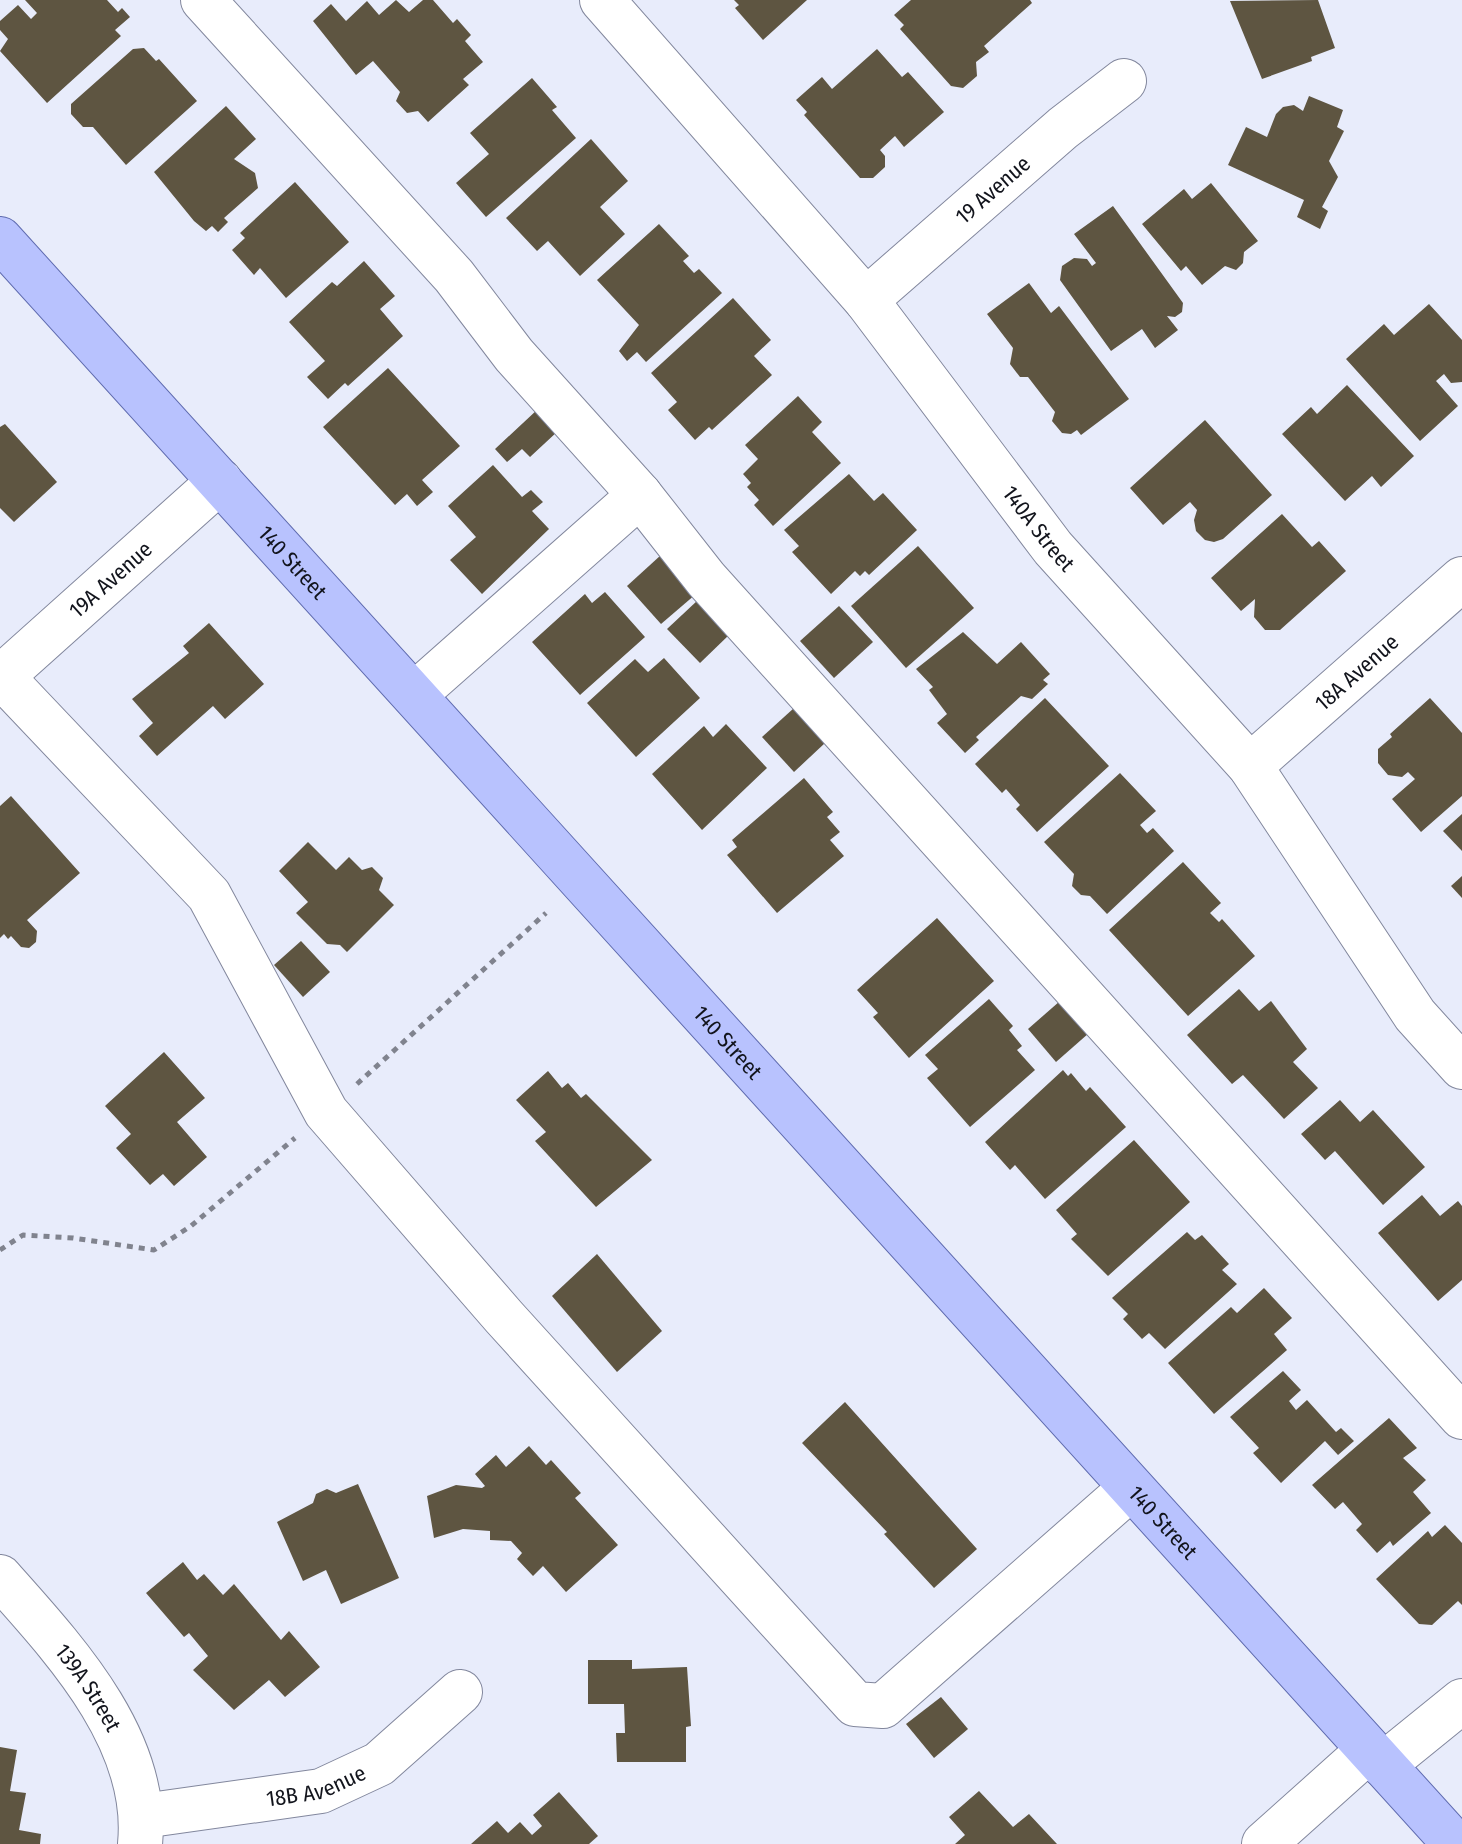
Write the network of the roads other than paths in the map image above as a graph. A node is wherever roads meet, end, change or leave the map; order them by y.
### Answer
1 (203, 0) edge
2 (602, 0) edge
3 (1124, 81) dead end
4 (0, 239) edge
5 (866, 300) junction
6 (220, 481) junction
7 (640, 495) junction
8 (1462, 579) edge
9 (1, 678) edge
10 (414, 695) junction
11 (1250, 766) junction
12 (1462, 1067) edge
13 (1462, 1417) edge
14 (1131, 1488) junction
15 (0, 1577) edge
16 (460, 1692) dead end
17 (1462, 1701) edge
18 (1376, 1758) junction
19 (142, 1830) edge
20 (1264, 1844) edge
21 (1455, 1844) edge

1 - 7 street
2 - 5 street, 140A Street
3 - 5 street, 19 Avenue
4 - 6 main road, 140 Street
5 - 11 street, 140A Street
6 - 9 street, 19A Avenue
6 - 10 main road, 140 Street
7 - 10 street
7 - 13 street
8 - 11 street, 18A Avenue
9 - 14 street
10 - 14 main road, 140 Street
11 - 12 street, 140A Street
14 - 18 main road, 140 Street
15 - 19 street, 139A Street
16 - 19 street, 18B Avenue
17 - 18 street
18 - 20 street
18 - 21 main road, 140 Street

